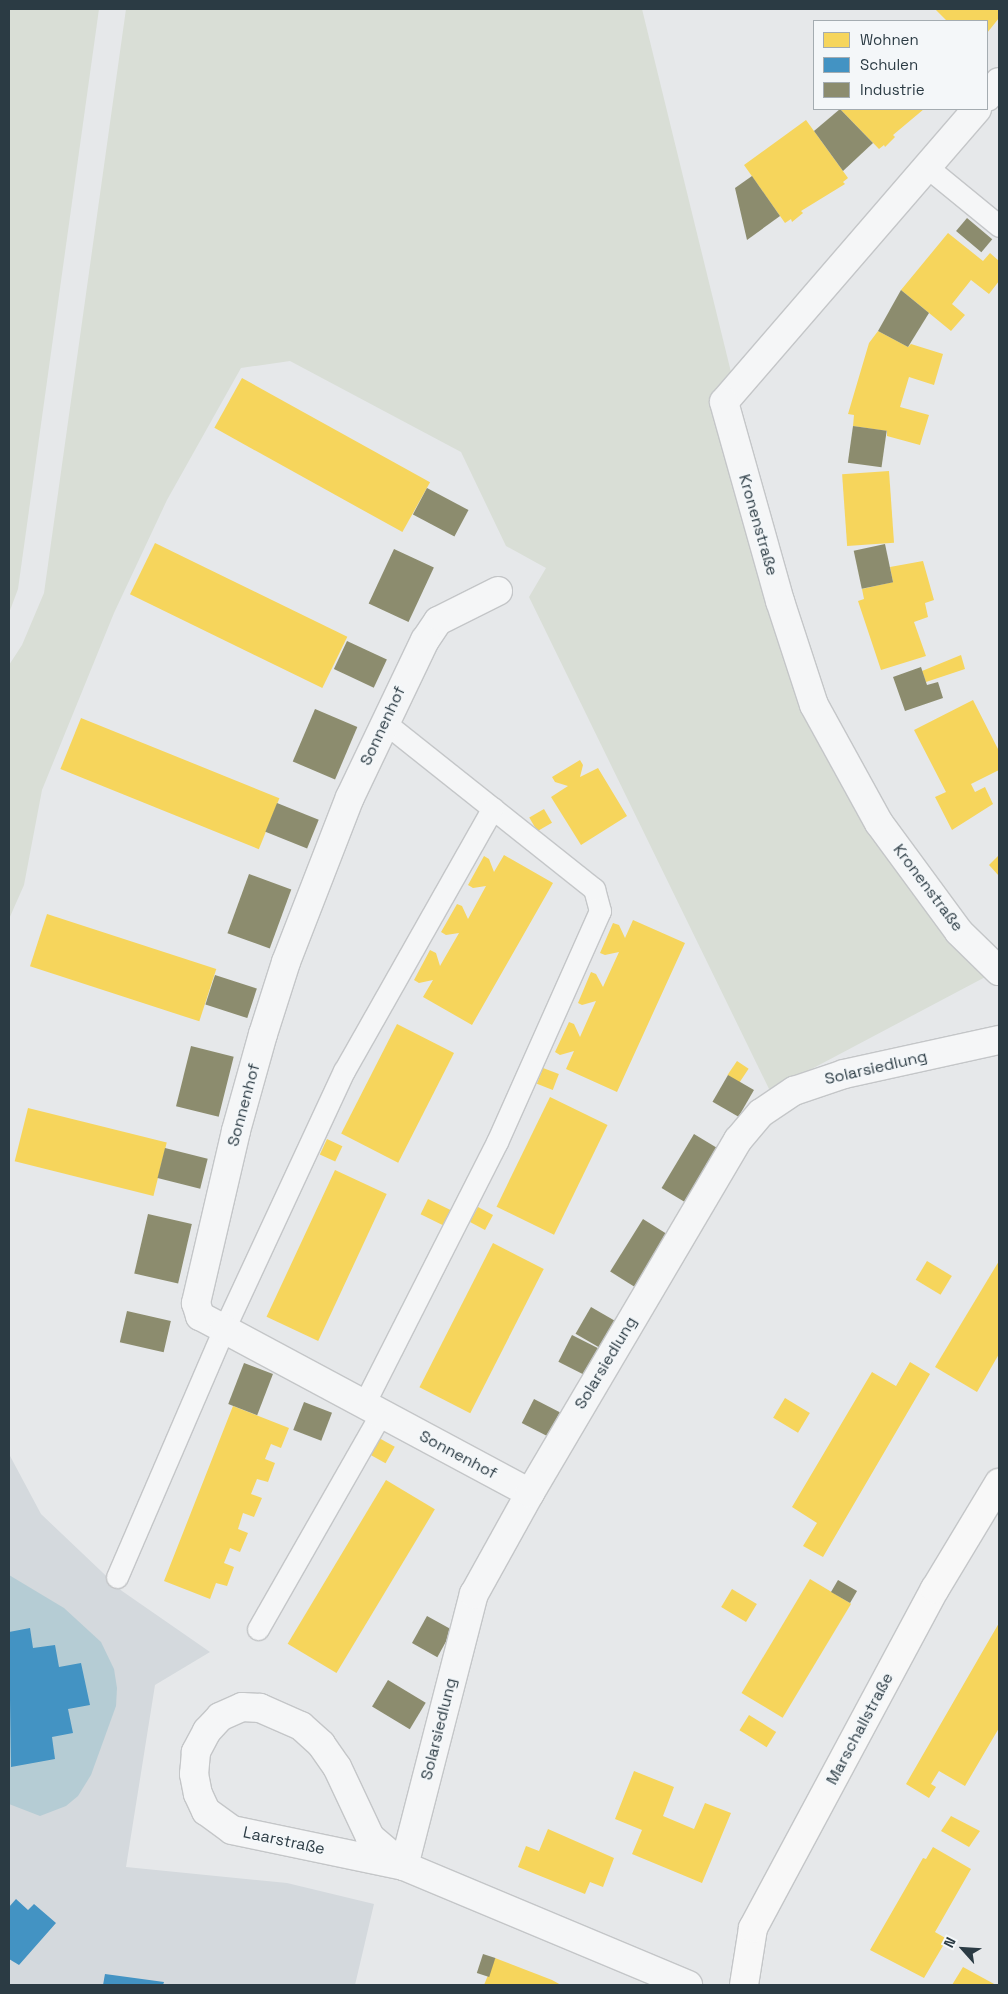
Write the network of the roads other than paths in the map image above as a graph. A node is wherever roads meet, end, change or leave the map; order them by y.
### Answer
1 (999, 82) edge
2 (988, 96) edge
3 (975, 110) edge
4 (927, 167) junction
5 (999, 226) edge
6 (498, 591) dead end
7 (385, 723) junction
8 (493, 808) junction
9 (999, 971) edge
10 (999, 1040) edge
11 (224, 1329) junction
12 (373, 1409) junction
13 (999, 1482) edge
14 (530, 1493) junction
15 (117, 1577) dead end
16 (258, 1629) dead end
17 (404, 1866) junction
18 (688, 1985) edge
19 (744, 1985) edge

1 - 2 street
3 - 4 street, Kronenstraße
4 - 5 lane
4 - 9 street, Kronenstraße
6 - 7 street, Sonnenhof
7 - 8 lane
7 - 11 street, Sonnenhof
8 - 11 lane
8 - 12 lane
10 - 14 street, Solarsiedlung
11 - 12 street, Sonnenhof
11 - 15 lane
12 - 14 street, Sonnenhof
12 - 16 lane
13 - 19 street, Marschallstraße
14 - 17 street, Solarsiedlung
17 - 17 street, Laarstraße
17 - 18 street, Laarstraße

